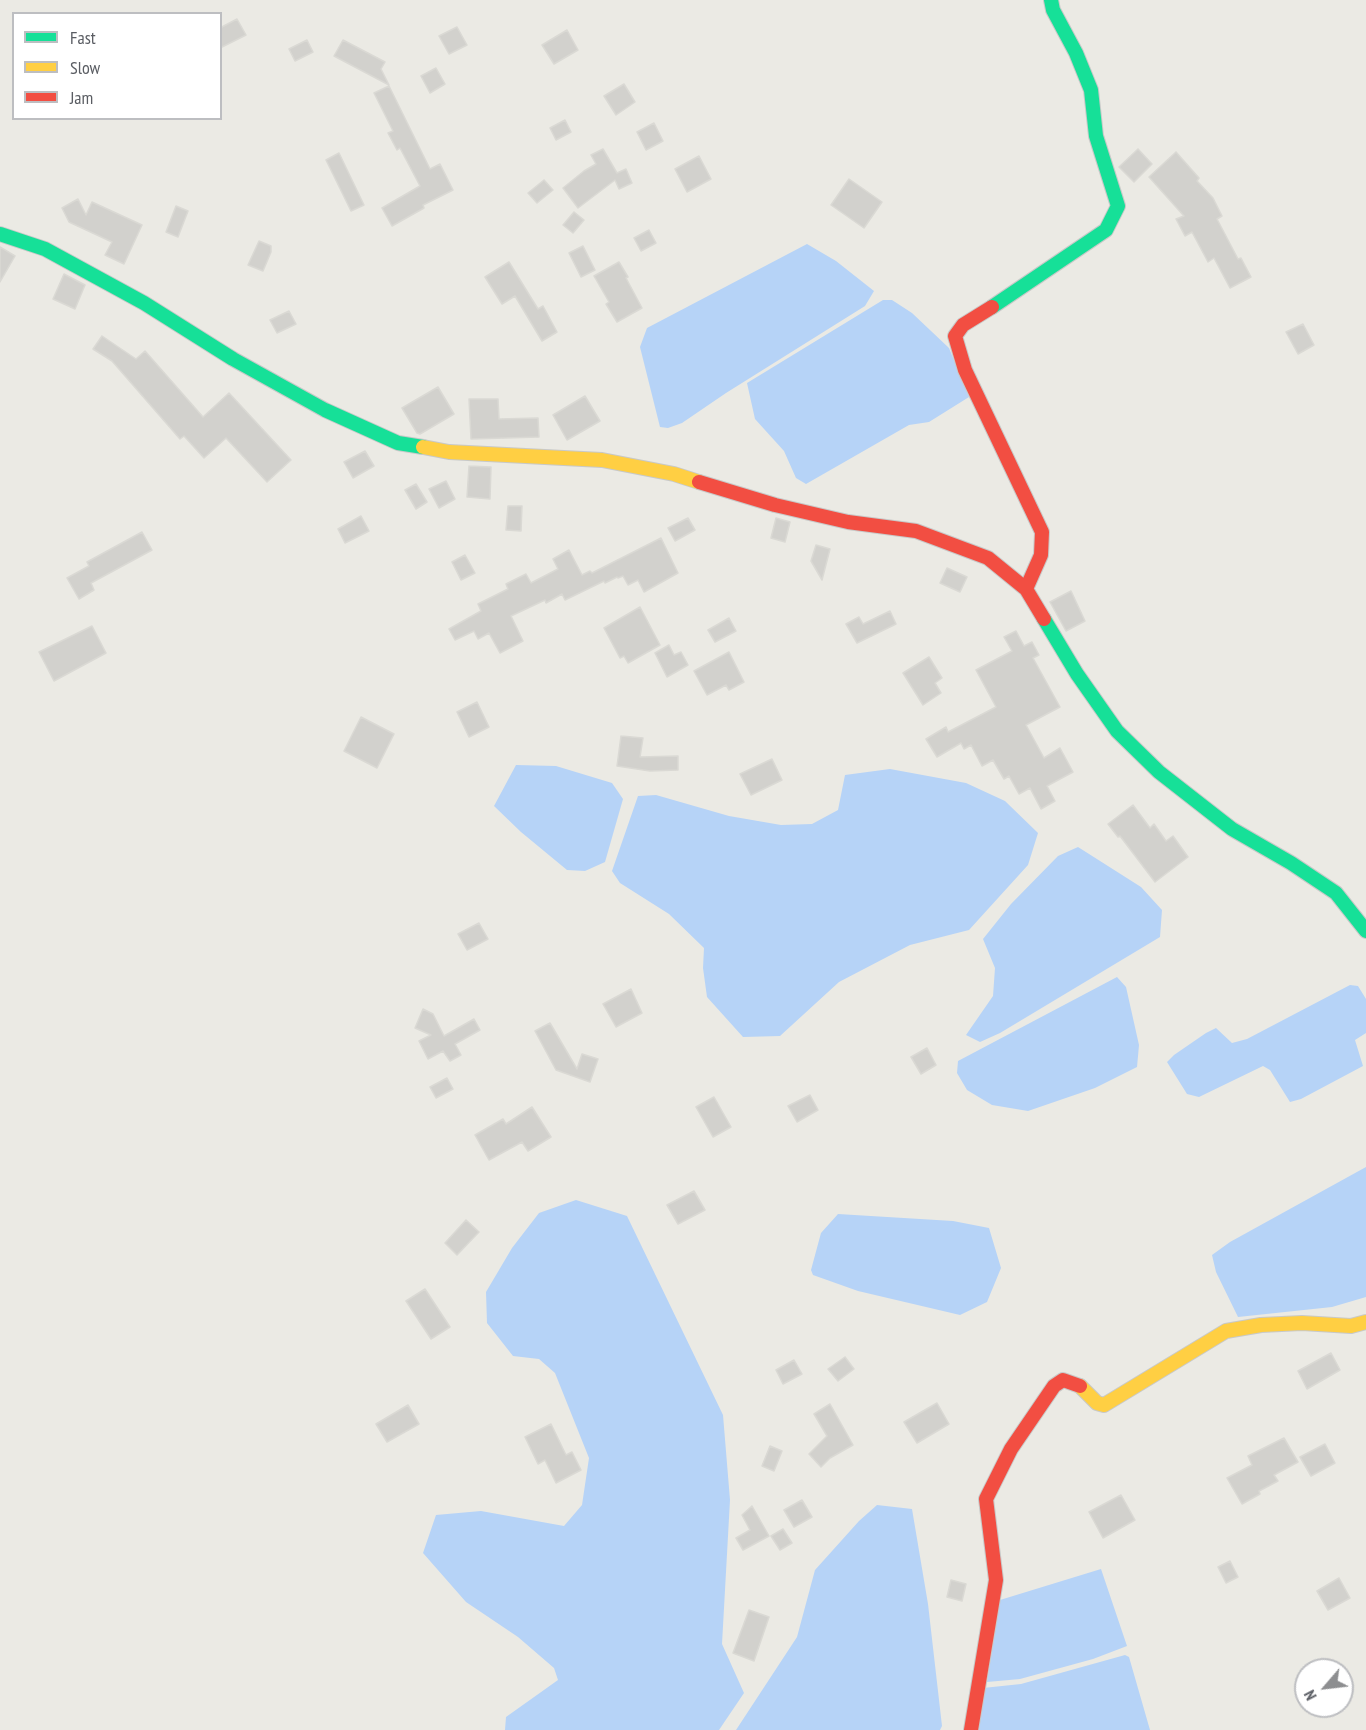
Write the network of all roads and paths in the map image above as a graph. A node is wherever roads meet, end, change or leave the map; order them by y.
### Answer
1 (1051, 0) edge
2 (0, 234) edge
3 (1026, 589) junction
4 (1366, 932) edge
5 (1366, 1322) edge
6 (971, 1730) edge

1 - 3 street
2 - 3 street
3 - 4 street
5 - 6 street

